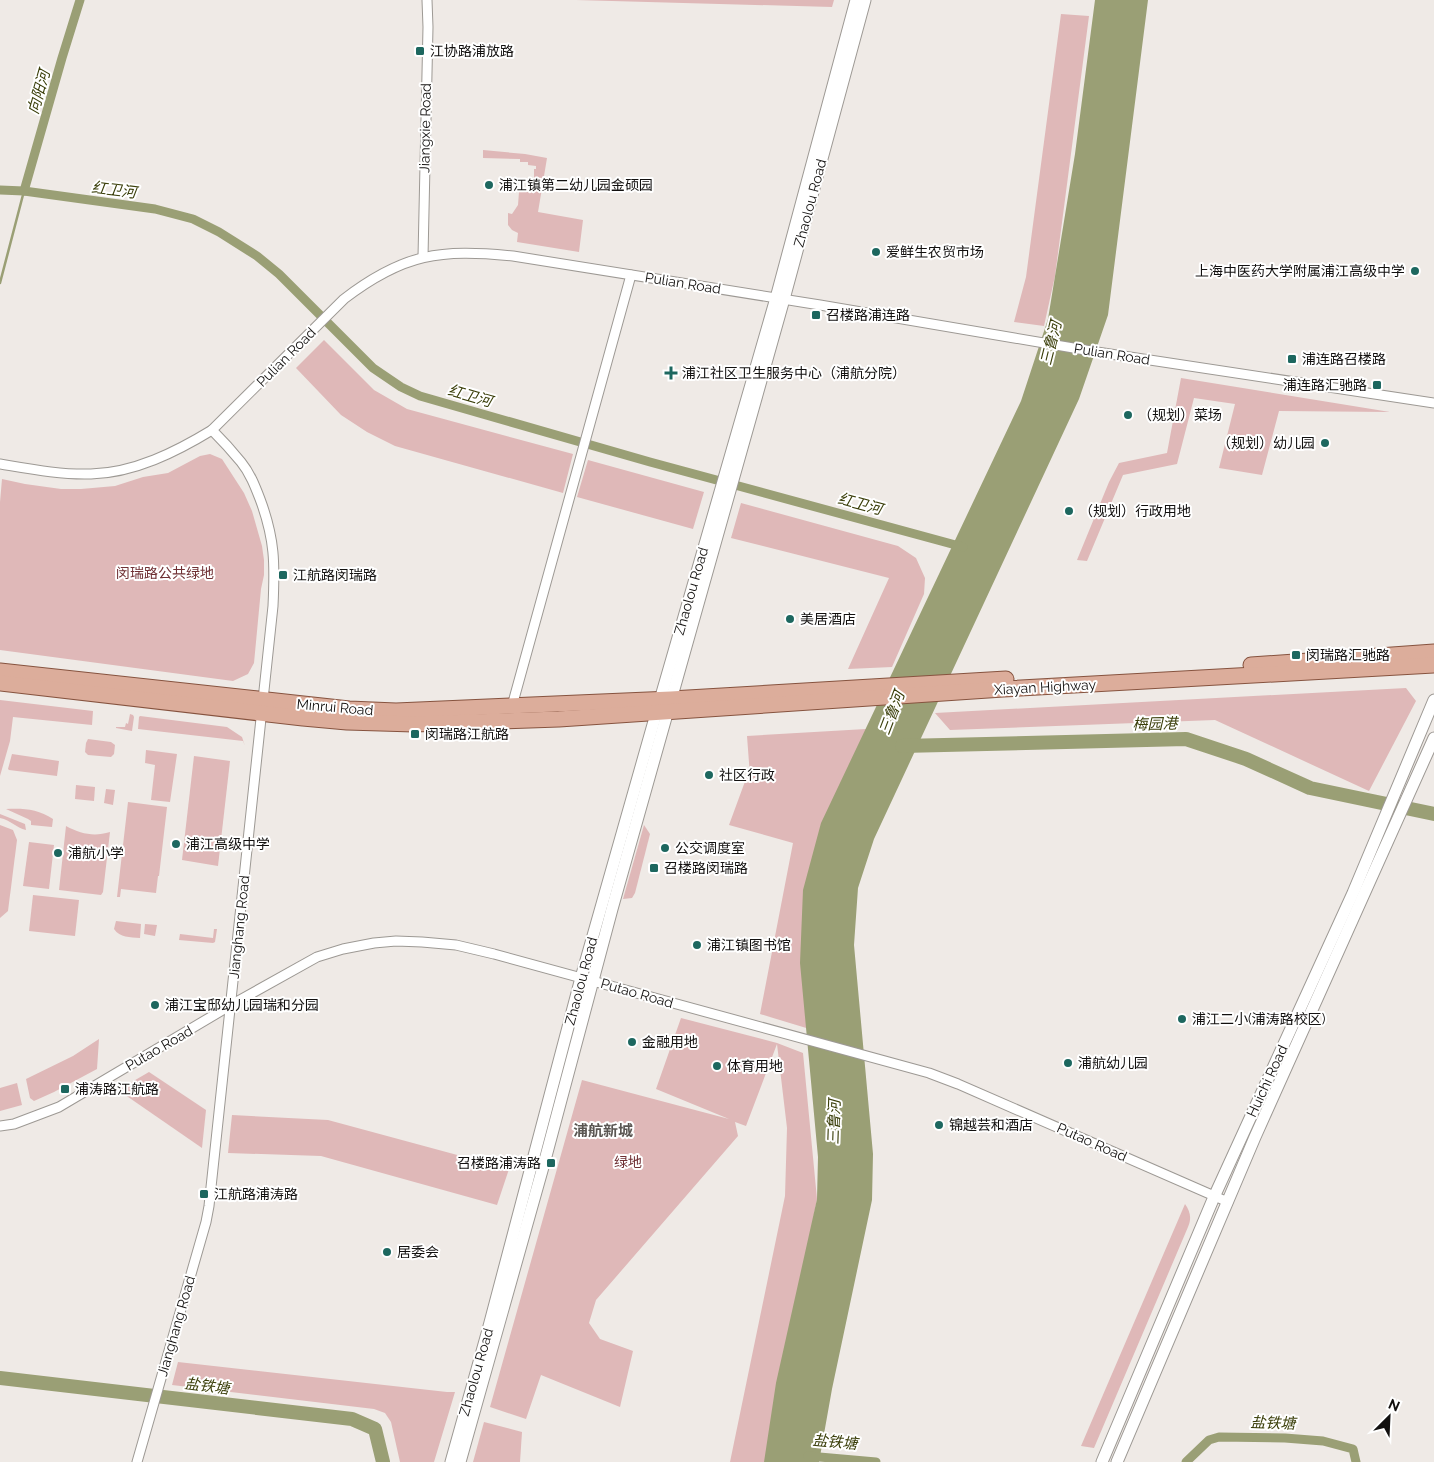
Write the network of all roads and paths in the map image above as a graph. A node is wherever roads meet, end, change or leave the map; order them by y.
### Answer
1 (427, 0) edge
2 (856, 0) edge
3 (865, 0) edge
4 (423, 257) junction
5 (631, 275) junction
6 (780, 299) junction
7 (1434, 403) edge
8 (212, 430) junction
9 (1, 464) edge
10 (1434, 652) edge
11 (1434, 665) edge
12 (0, 671) edge
13 (0, 683) edge
14 (946, 688) junction
15 (1434, 700) edge
16 (512, 706) junction
17 (664, 706) junction
18 (262, 707) junction
19 (1434, 738) edge
20 (587, 979) junction
21 (231, 1005) junction
22 (0, 1126) edge
23 (1214, 1197) junction
24 (1228, 1202) junction
25 (1104, 1460) edge
26 (1117, 1461) edge
27 (137, 1462) edge
28 (451, 1462) edge
29 (460, 1462) edge

1 - 4 street, Jiangxie Road
2 - 6 street, Zhaolou Road
3 - 6 street, Zhaolou Road
4 - 5 street, Pulian Road
4 - 8 street, Pulian Road
5 - 6 street, Pulian Road
5 - 16 street
6 - 7 street, Pulian Road
6 - 17 street, Zhaolou Road
8 - 9 street, Pulian Road
8 - 18 street, Jianghang Road
10 - 14 main road, Xiayan Highway
11 - 14 main road, Xiayan Highway
12 - 18 main road, Minrui Road
13 - 18 main road, Minrui Road
14 - 17 main road, Xiayan Highway
15 - 23 street, Huichi Road
16 - 17 main road, Minrui Road
16 - 18 main road, Minrui Road
17 - 18 main road, Minrui Road
17 - 20 street, Zhaolou Road
18 - 21 street, Jianghang Road
19 - 24 street, Huichi Road
20 - 21 street, Putao Road
20 - 23 street, Putao Road
20 - 28 street, Zhaolou Road
20 - 29 street, Zhaolou Road
21 - 22 street, Putao Road
21 - 27 street, Jianghang Road
23 - 24 street, Putao Road
23 - 25 street, Huichi Road
24 - 26 street, Huichi Road

